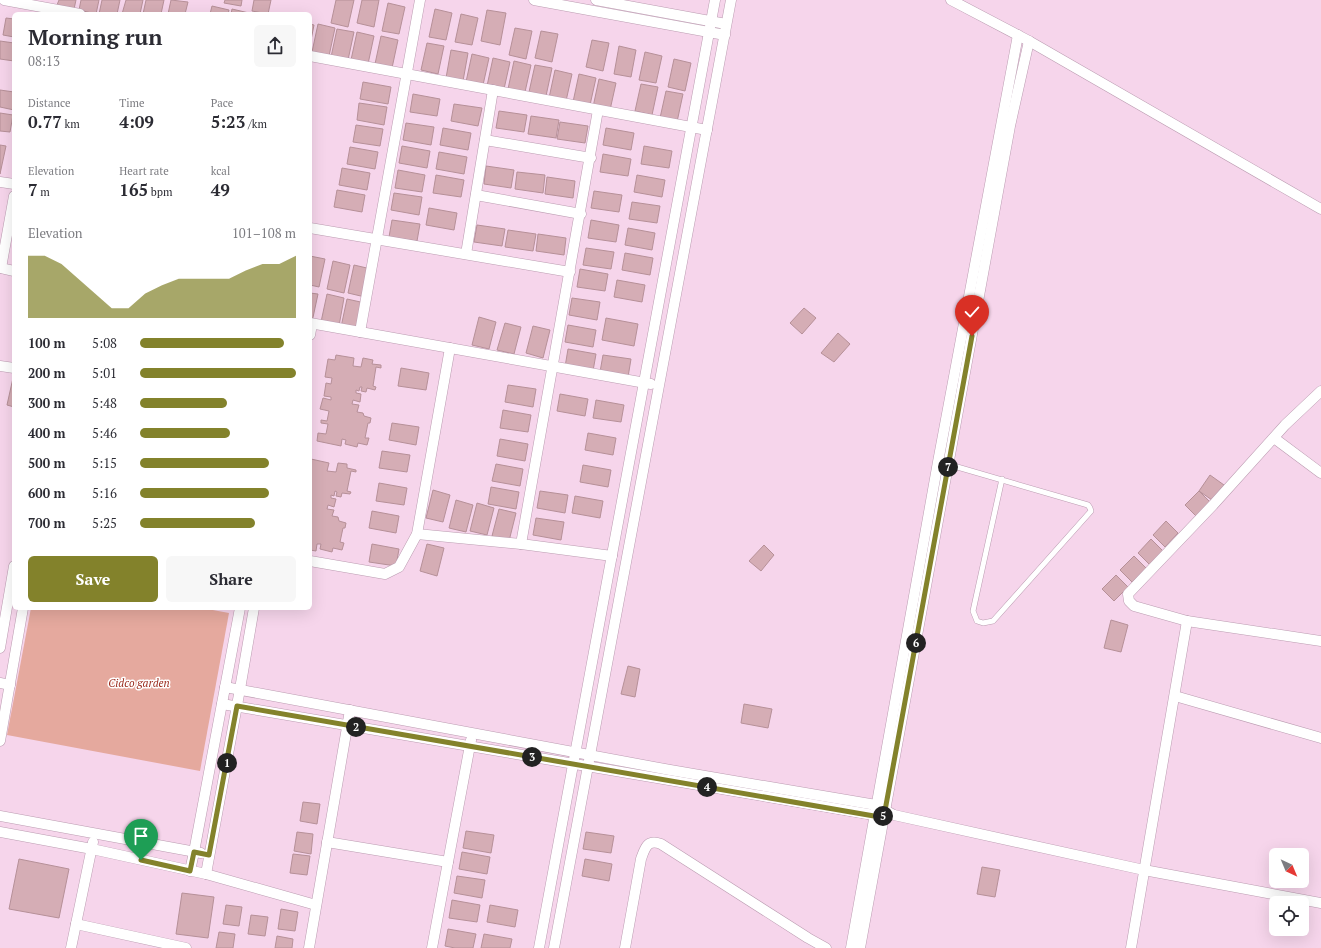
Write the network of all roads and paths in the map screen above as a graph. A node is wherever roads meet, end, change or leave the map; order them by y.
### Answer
1 (4, 0) edge
2 (420, 0) edge
3 (534, 0) edge
4 (596, 0) edge
5 (715, 0) edge
6 (731, 0) edge
7 (951, 0) edge
8 (48, 7) edge
9 (71, 12) edge
10 (711, 21) junction
11 (726, 24) junction
12 (710, 32) junction
13 (725, 35) junction
14 (1018, 35) junction
15 (1029, 41) junction
16 (312, 56) edge
17 (406, 74) junction
18 (493, 90) junction
19 (598, 110) junction
20 (692, 127) junction
21 (707, 130) junction
22 (486, 140) junction
23 (590, 158) junction
24 (0, 182) edge
25 (12, 184) edge
26 (476, 195) junction
27 (12, 207) edge
28 (1321, 209) edge
29 (580, 214) junction
30 (312, 228) edge
31 (377, 239) junction
32 (466, 254) junction
33 (1, 268) edge
34 (12, 270) edge
35 (570, 272) junction
36 (312, 324) edge
37 (360, 332) junction
38 (450, 348) junction
39 (0, 366) edge
40 (552, 367) junction
41 (12, 368) edge
42 (644, 383) junction
43 (659, 386) junction
44 (1320, 394) edge
45 (1274, 438) junction
46 (943, 463) junction
47 (1321, 473) edge
48 (1002, 479) junction
49 (417, 534) junction
50 (521, 544) junction
51 (612, 556) junction
52 (312, 561) edge
53 (12, 576) edge
54 (23, 610) edge
55 (240, 610) edge
56 (254, 610) edge
57 (601, 616) junction
58 (616, 619) junction
59 (1187, 621) junction
60 (2, 626) edge
61 (20, 629) junction
62 (1321, 641) edge
63 (0, 648) edge
64 (5, 684) edge
65 (225, 687) junction
66 (240, 690) junction
67 (1175, 696) junction
68 (222, 704) junction
69 (237, 706) junction
70 (350, 710) junction
71 (347, 726) junction
72 (472, 733) junction
73 (1321, 738) edge
74 (0, 741) edge
75 (470, 747) junction
76 (576, 752) junction
77 (590, 755) junction
78 (574, 764) junction
79 (588, 767) junction
80 (883, 813) junction
81 (0, 816) edge
82 (0, 832) edge
83 (95, 834) junction
84 (327, 842) junction
85 (92, 849) junction
86 (194, 852) junction
87 (209, 855) junction
88 (448, 862) junction
89 (1144, 870) junction
90 (190, 871) junction
91 (206, 874) junction
92 (1321, 903) edge
93 (316, 905) junction
94 (76, 924) junction
95 (859, 947) edge
96 (71, 948) edge
97 (186, 948) edge
98 (309, 948) edge
99 (432, 948) edge
100 (540, 948) edge
101 (555, 948) edge
102 (625, 948) edge
103 (826, 948) edge
104 (1131, 948) edge

1 - 8 street
2 - 17 street
3 - 12 street
4 - 10 street
5 - 10 street
6 - 11 street
7 - 14 street
8 - 9 street
10 - 11 street
10 - 12 street
11 - 13 street
12 - 13 street
12 - 20 street
13 - 21 street
14 - 15 street
14 - 46 street
15 - 28 street
15 - 46 street
16 - 17 street
17 - 18 street
17 - 31 street
18 - 19 street
18 - 22 street
19 - 20 street
19 - 23 street
20 - 21 street
20 - 42 street
21 - 43 street
22 - 23 street
22 - 26 street
23 - 29 street
24 - 25 street
26 - 29 street
26 - 32 street
27 - 33 street
29 - 35 street
30 - 31 street
31 - 32 street
31 - 37 street
32 - 35 street
33 - 34 street
35 - 40 street
36 - 37 street
37 - 38 street
38 - 40 street
38 - 49 street
39 - 41 street
40 - 42 street
40 - 50 street
42 - 43 street
42 - 51 street
43 - 58 street
44 - 45 street
45 - 47 street
45 - 59 street
46 - 48 lane
46 - 80 street
48 - 48 lane
49 - 50 street
49 - 52 street
50 - 51 street
51 - 57 street
53 - 60 street
54 - 61 street
55 - 65 street
56 - 66 street
57 - 58 street
57 - 76 street
58 - 77 street
59 - 62 street
59 - 67 street
60 - 61 street
60 - 63 street
61 - 64 street
64 - 74 street
65 - 66 street
65 - 68 street
66 - 69 street
66 - 70 street
67 - 73 street
67 - 89 street
68 - 69 street
68 - 86 street
69 - 71 street
69 - 87 street
70 - 71 street
70 - 72 street
71 - 75 street
71 - 84 street
72 - 75 street
72 - 76 street
75 - 78 street
75 - 88 street
76 - 77 street
76 - 78 street
77 - 79 street
77 - 80 street
78 - 79 street
78 - 100 street
79 - 80 street
79 - 101 street
80 - 89 street
80 - 95 street
81 - 83 street
82 - 85 street
83 - 85 street
83 - 86 street
84 - 88 street
84 - 93 street
85 - 90 street
85 - 94 street
86 - 87 street
86 - 90 street
87 - 91 street
88 - 99 street
89 - 92 street
89 - 104 street
90 - 91 street
91 - 93 street
93 - 98 street
94 - 96 street
94 - 97 street
102 - 103 street

